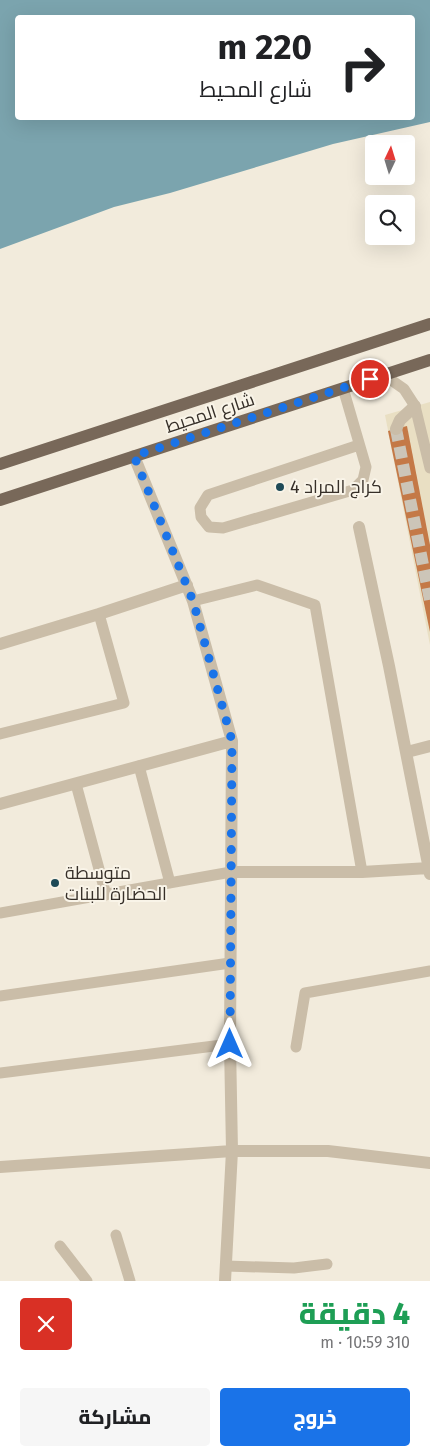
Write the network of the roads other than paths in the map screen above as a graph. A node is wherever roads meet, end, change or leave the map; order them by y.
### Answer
1 (430, 324) edge
2 (430, 360) edge
3 (384, 374) junction
4 (343, 388) junction
5 (415, 406) junction
6 (396, 429) dead end
7 (359, 445) junction
8 (134, 456) junction
9 (0, 464) edge
10 (430, 468) edge
11 (0, 500) edge
12 (359, 527) dead end
13 (187, 585) junction
14 (193, 601) junction
15 (100, 614) junction
16 (0, 644) edge
17 (0, 734) edge
18 (232, 741) junction
19 (430, 746) edge
20 (407, 752) junction
21 (140, 766) junction
22 (76, 784) junction
23 (0, 804) edge
24 (430, 871) edge
25 (231, 872) junction
26 (362, 872) junction
27 (170, 883) junction
28 (106, 895) junction
29 (0, 914) edge
30 (230, 963) junction
31 (430, 971) edge
32 (0, 996) edge
33 (230, 1044) junction
34 (296, 1047) dead end
35 (0, 1073) edge
36 (232, 1151) junction
37 (430, 1163) edge
38 (0, 1167) edge
39 (116, 1235) dead end
40 (60, 1246) dead end
41 (327, 1264) dead end
42 (226, 1266) junction
43 (87, 1281) edge
44 (130, 1281) edge
45 (225, 1281) edge

1 - 9 main road, شارع المحيط
2 - 3 main road, شارع المحيط
3 - 4 main road, شارع المحيط
3 - 5 lane
4 - 7 lane
4 - 8 main road, شارع المحيط
5 - 6 street
5 - 10 lane
7 - 7 lane
8 - 11 main road, شارع المحيط
8 - 13 street
12 - 20 street
13 - 14 street
13 - 15 street
14 - 18 street
14 - 26 lane
15 - 16 street
15 - 17 lane
18 - 21 street
18 - 25 street
19 - 20 street
20 - 24 street
21 - 22 street
21 - 27 lane
22 - 23 street
22 - 28 lane
24 - 26 street
25 - 26 street
25 - 27 lane
25 - 30 street
27 - 28 lane
28 - 29 lane
30 - 32 lane
30 - 33 street
31 - 34 lane
33 - 35 lane
33 - 36 street
36 - 37 street
36 - 38 street
36 - 42 street
39 - 44 lane
40 - 43 lane
41 - 42 lane
42 - 45 street

